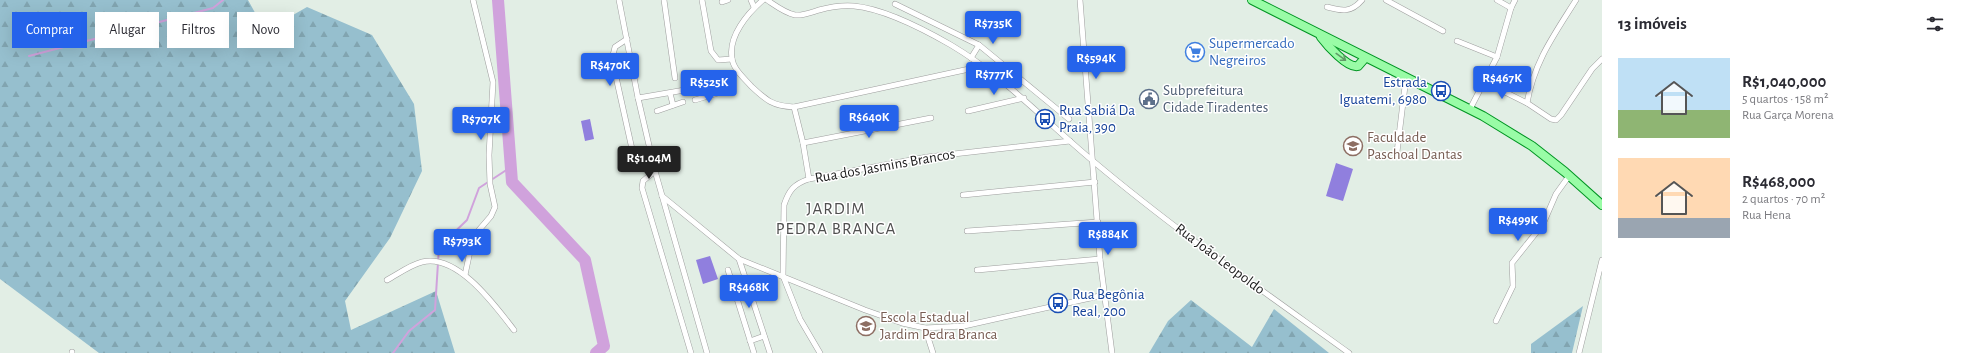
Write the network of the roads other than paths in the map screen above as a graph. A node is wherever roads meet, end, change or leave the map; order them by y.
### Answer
1 (473, 0) edge
2 (619, 0) edge
3 (664, 0) edge
4 (702, 0) edge
5 (728, 0) edge
6 (751, 0) edge
7 (763, 0) edge
8 (767, 0) edge
9 (1080, 0) edge
10 (1252, 0) edge
11 (1362, 0) edge
12 (1386, 0) edge
13 (1496, 0) edge
14 (1515, 0) edge
15 (1576, 0) edge
16 (722, 2) dead end
17 (895, 4) dead end
18 (754, 7) junction
19 (1327, 7) dead end
20 (1510, 8) junction
21 (1444, 31) dead end
22 (1319, 35) junction
23 (627, 39) junction
24 (1457, 41) dead end
25 (979, 45) junction
26 (1497, 57) junction
27 (971, 58) junction
28 (1365, 58) junction
29 (732, 59) junction
30 (1602, 59) edge
31 (983, 66) junction
32 (675, 78) dead end
33 (1406, 78) junction
34 (1485, 82) junction
35 (708, 86) dead end
36 (699, 88) junction
37 (670, 93) junction
38 (718, 93) dead end
39 (638, 98) junction
40 (702, 98) junction
41 (1024, 98) junction
42 (695, 100) dead end
43 (683, 102) dead end
44 (1527, 103) junction
45 (673, 105) junction
46 (794, 107) junction
47 (657, 110) dead end
48 (1470, 110) junction
49 (968, 111) dead end
50 (931, 118) dead end
51 (1069, 119) dead end
52 (1070, 141) junction
53 (803, 143) junction
54 (632, 149) dead end
55 (1397, 152) dead end
56 (1093, 161) junction
57 (655, 171) junction
58 (1569, 176) junction
59 (809, 179) junction
60 (1095, 182) junction
61 (963, 195) dead end
62 (662, 196) junction
63 (1602, 205) edge
64 (1098, 222) junction
65 (967, 231) dead end
66 (739, 259) junction
67 (1100, 259) junction
68 (1602, 260) edge
69 (728, 270) dead end
70 (977, 270) dead end
71 (465, 275) junction
72 (783, 276) junction
73 (387, 280) dead end
74 (1104, 295) junction
75 (1496, 321) dead end
76 (925, 328) junction
77 (514, 330) dead end
78 (764, 336) junction
79 (750, 341) junction
80 (691, 353) edge
81 (707, 353) edge
82 (754, 353) edge
83 (770, 353) edge
84 (820, 353) edge
85 (934, 353) edge
86 (1112, 353) edge
87 (1349, 353) edge
88 (1579, 353) edge

1 - 71 street
2 - 23 street
3 - 32 street
4 - 29 street
5 - 16 street
6 - 18 street
7 - 18 street
8 - 27 street, Rua João Leopoldo
9 - 56 street
10 - 22 main road
11 - 19 street
12 - 21 street
13 - 20 street
14 - 20 street
15 - 44 street
17 - 25 street
18 - 29 street
20 - 26 street
22 - 28 main road
22 -> 28 main road
23 - 39 street
23 - 54 street
24 - 26 street
25 - 27 street
25 - 51 street
26 - 34 street
27 - 31 street, Rua João Leopoldo
28 - 33 main road
29 - 46 street
30 - 44 street
31 - 41 street, Rua João Leopoldo
31 - 46 street
33 - 48 main road
33 - 55 street
34 - 44 street
34 - 48 street
35 - 36 street
36 - 37 street
36 - 40 street
37 - 39 street
37 - 45 street
38 - 40 street
39 - 57 street
40 - 42 street
41 - 49 street
41 - 52 street, Rua João Leopoldo
43 - 45 street
45 - 47 street
46 - 53 street
48 - 58 main road
50 - 53 street
52 - 56 street, Rua João Leopoldo
52 - 59 street, Rua dos Jasmins Brancos
53 - 59 street
56 - 60 street
56 - 87 street, Rua João Leopoldo
57 - 62 street
57 - 80 street
58 - 63 main road
58 - 75 street
59 - 72 street, Rua dos Jasmins Brancos
60 - 61 street
60 - 64 street
62 - 66 street
62 - 81 street
64 - 65 street
64 - 67 street
66 - 72 street
66 - 78 street
67 - 70 street
67 - 74 street
68 - 88 street
69 - 79 street
71 - 73 street
71 - 77 street
72 - 76 street
72 - 84 street
74 - 76 street
74 - 86 street
76 - 85 street
78 - 79 street
78 - 83 street
79 - 82 street

